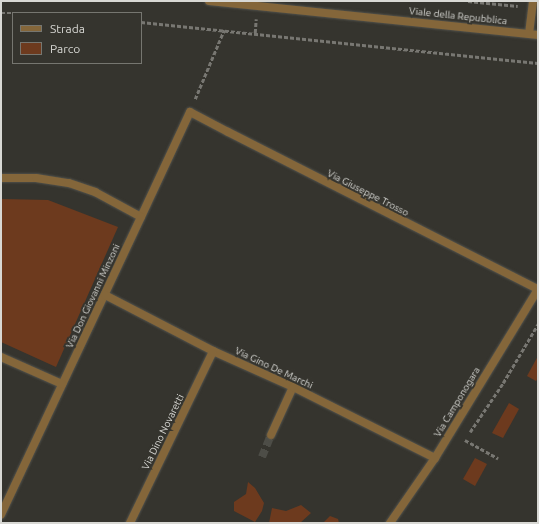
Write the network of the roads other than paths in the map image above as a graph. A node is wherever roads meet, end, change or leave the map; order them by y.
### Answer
1 (209, 1) edge
2 (532, 4) edge
3 (529, 34) junction
4 (538, 34) edge
5 (190, 112) joint
6 (1, 178) edge
7 (141, 217) junction
8 (538, 289) edge
9 (105, 295) junction
10 (213, 350) junction
11 (1, 357) edge
12 (62, 384) junction
13 (293, 387) junction
14 (271, 435) tunnel mouth
15 (435, 458) junction
16 (1, 515) edge
17 (130, 523) edge
18 (390, 523) edge

1 - 3 street, Viale della Repubblica
2 - 3 street
3 - 4 street, Viale della Repubblica
5 - 7 street, Via Don Giovanni Minzoni
5 - 8 street, Via Giuseppe Trosso
6 - 7 street
7 - 9 street, Via Don Giovanni Minzoni
8 - 15 street, Via Camponogara
9 - 10 street, Via Gino De Marchi
9 - 12 street, Via Don Giovanni Minzoni
10 - 13 street, Via Gino De Marchi
10 - 17 street, Via Dino Novaretti
11 - 12 street
12 - 16 street, Via Don Giovanni Minzoni
13 - 14 street
13 - 15 street, Via Gino De Marchi
15 - 18 street, Via Camponogara

